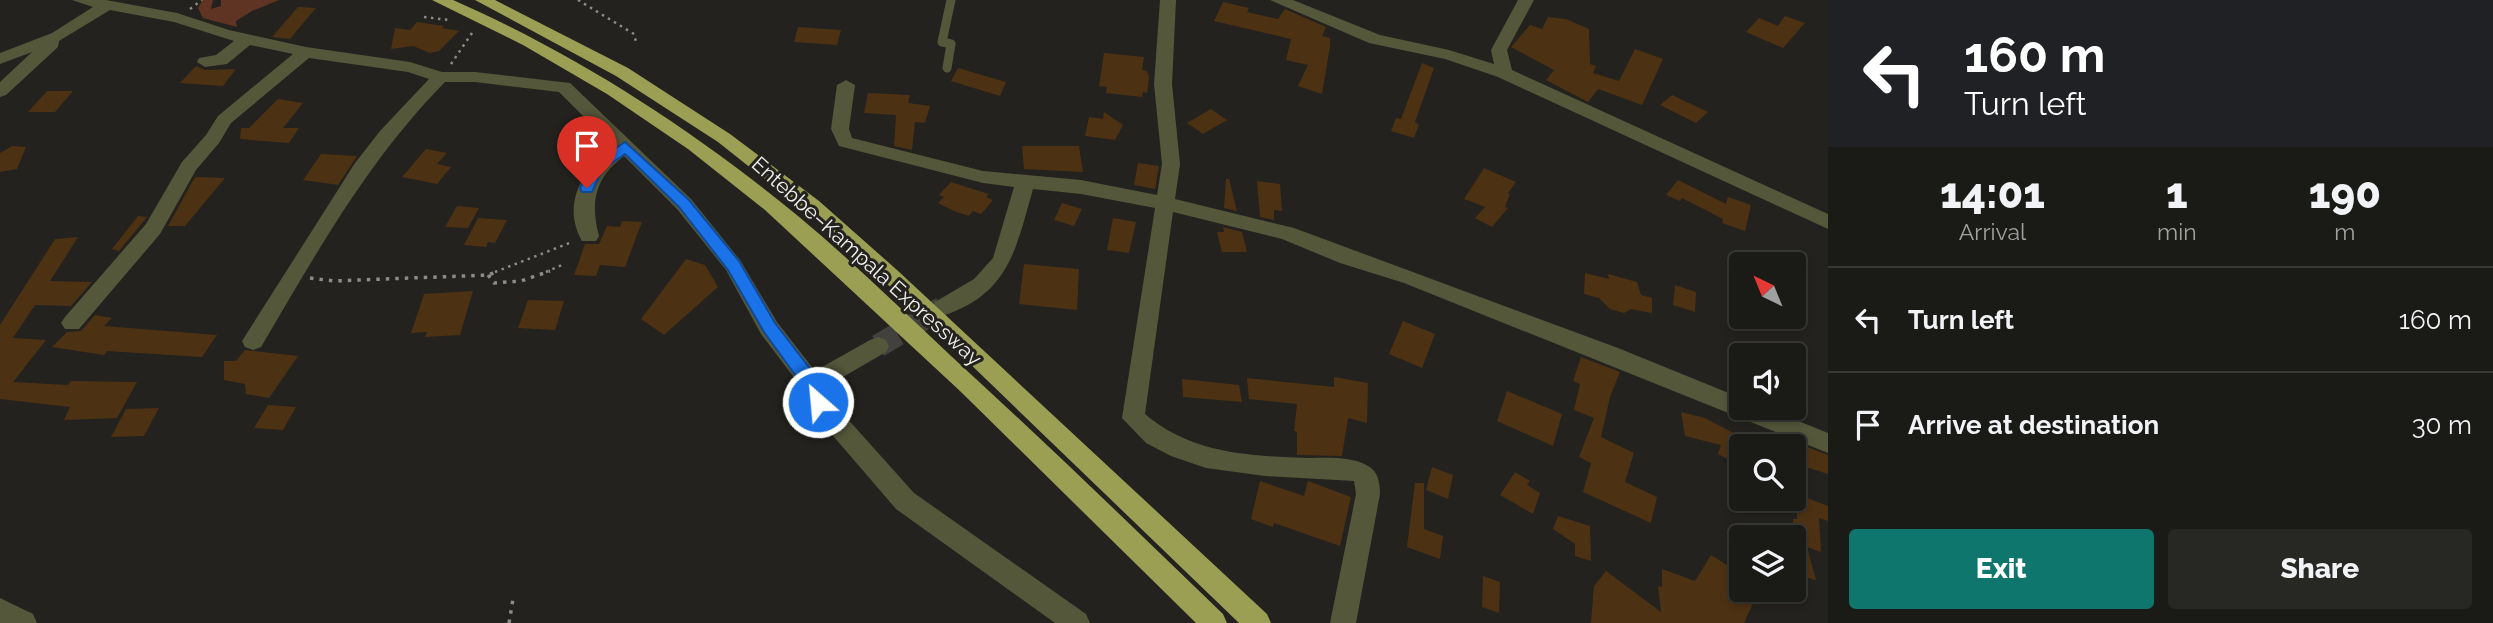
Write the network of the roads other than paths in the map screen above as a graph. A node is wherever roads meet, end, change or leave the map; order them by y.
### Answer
1 (80, 0) edge
2 (440, 0) edge
3 (483, 0) edge
4 (951, 0) edge
5 (1168, 0) edge
6 (1278, 0) edge
7 (1526, 0) edge
8 (107, 5) junction
9 (58, 36) junction
10 (247, 39) junction
11 (306, 52) junction
12 (0, 59) edge
13 (205, 62) dead end
14 (947, 68) dead end
15 (1504, 73) junction
16 (442, 77) junction
17 (846, 85) dead end
18 (0, 91) edge
19 (625, 146) junction
20 (1025, 182) junction
21 (1164, 203) junction
22 (1828, 222) edge
23 (589, 236) road end
24 (942, 308) tunnel mouth
25 (72, 323) dead end
26 (253, 341) dead end
27 (878, 346) tunnel mouth
28 (812, 384) junction
29 (1828, 443) edge
30 (0, 611) edge
31 (24, 623) edge
32 (1077, 623) edge
33 (1214, 623) edge
34 (1258, 623) edge
35 (1343, 623) edge

1 - 8 street
2 - 33 highway, Entebbe–Kampala Expressway
3 - 34 highway, Entebbe–Kampala Expressway
4 - 14 lane
5 - 21 street
6 - 15 street
7 - 15 street
8 - 9 street
8 - 10 street
9 - 12 street
9 - 18 street
10 - 11 street
10 - 13 street
11 - 16 street
11 - 25 street
15 - 22 street
16 - 19 street
16 - 26 street
17 - 20 street
19 - 23 street
19 - 28 street
20 - 21 street
20 - 24 street
21 - 29 street
21 - 35 street
27 - 28 street
28 - 32 street
30 - 31 street

